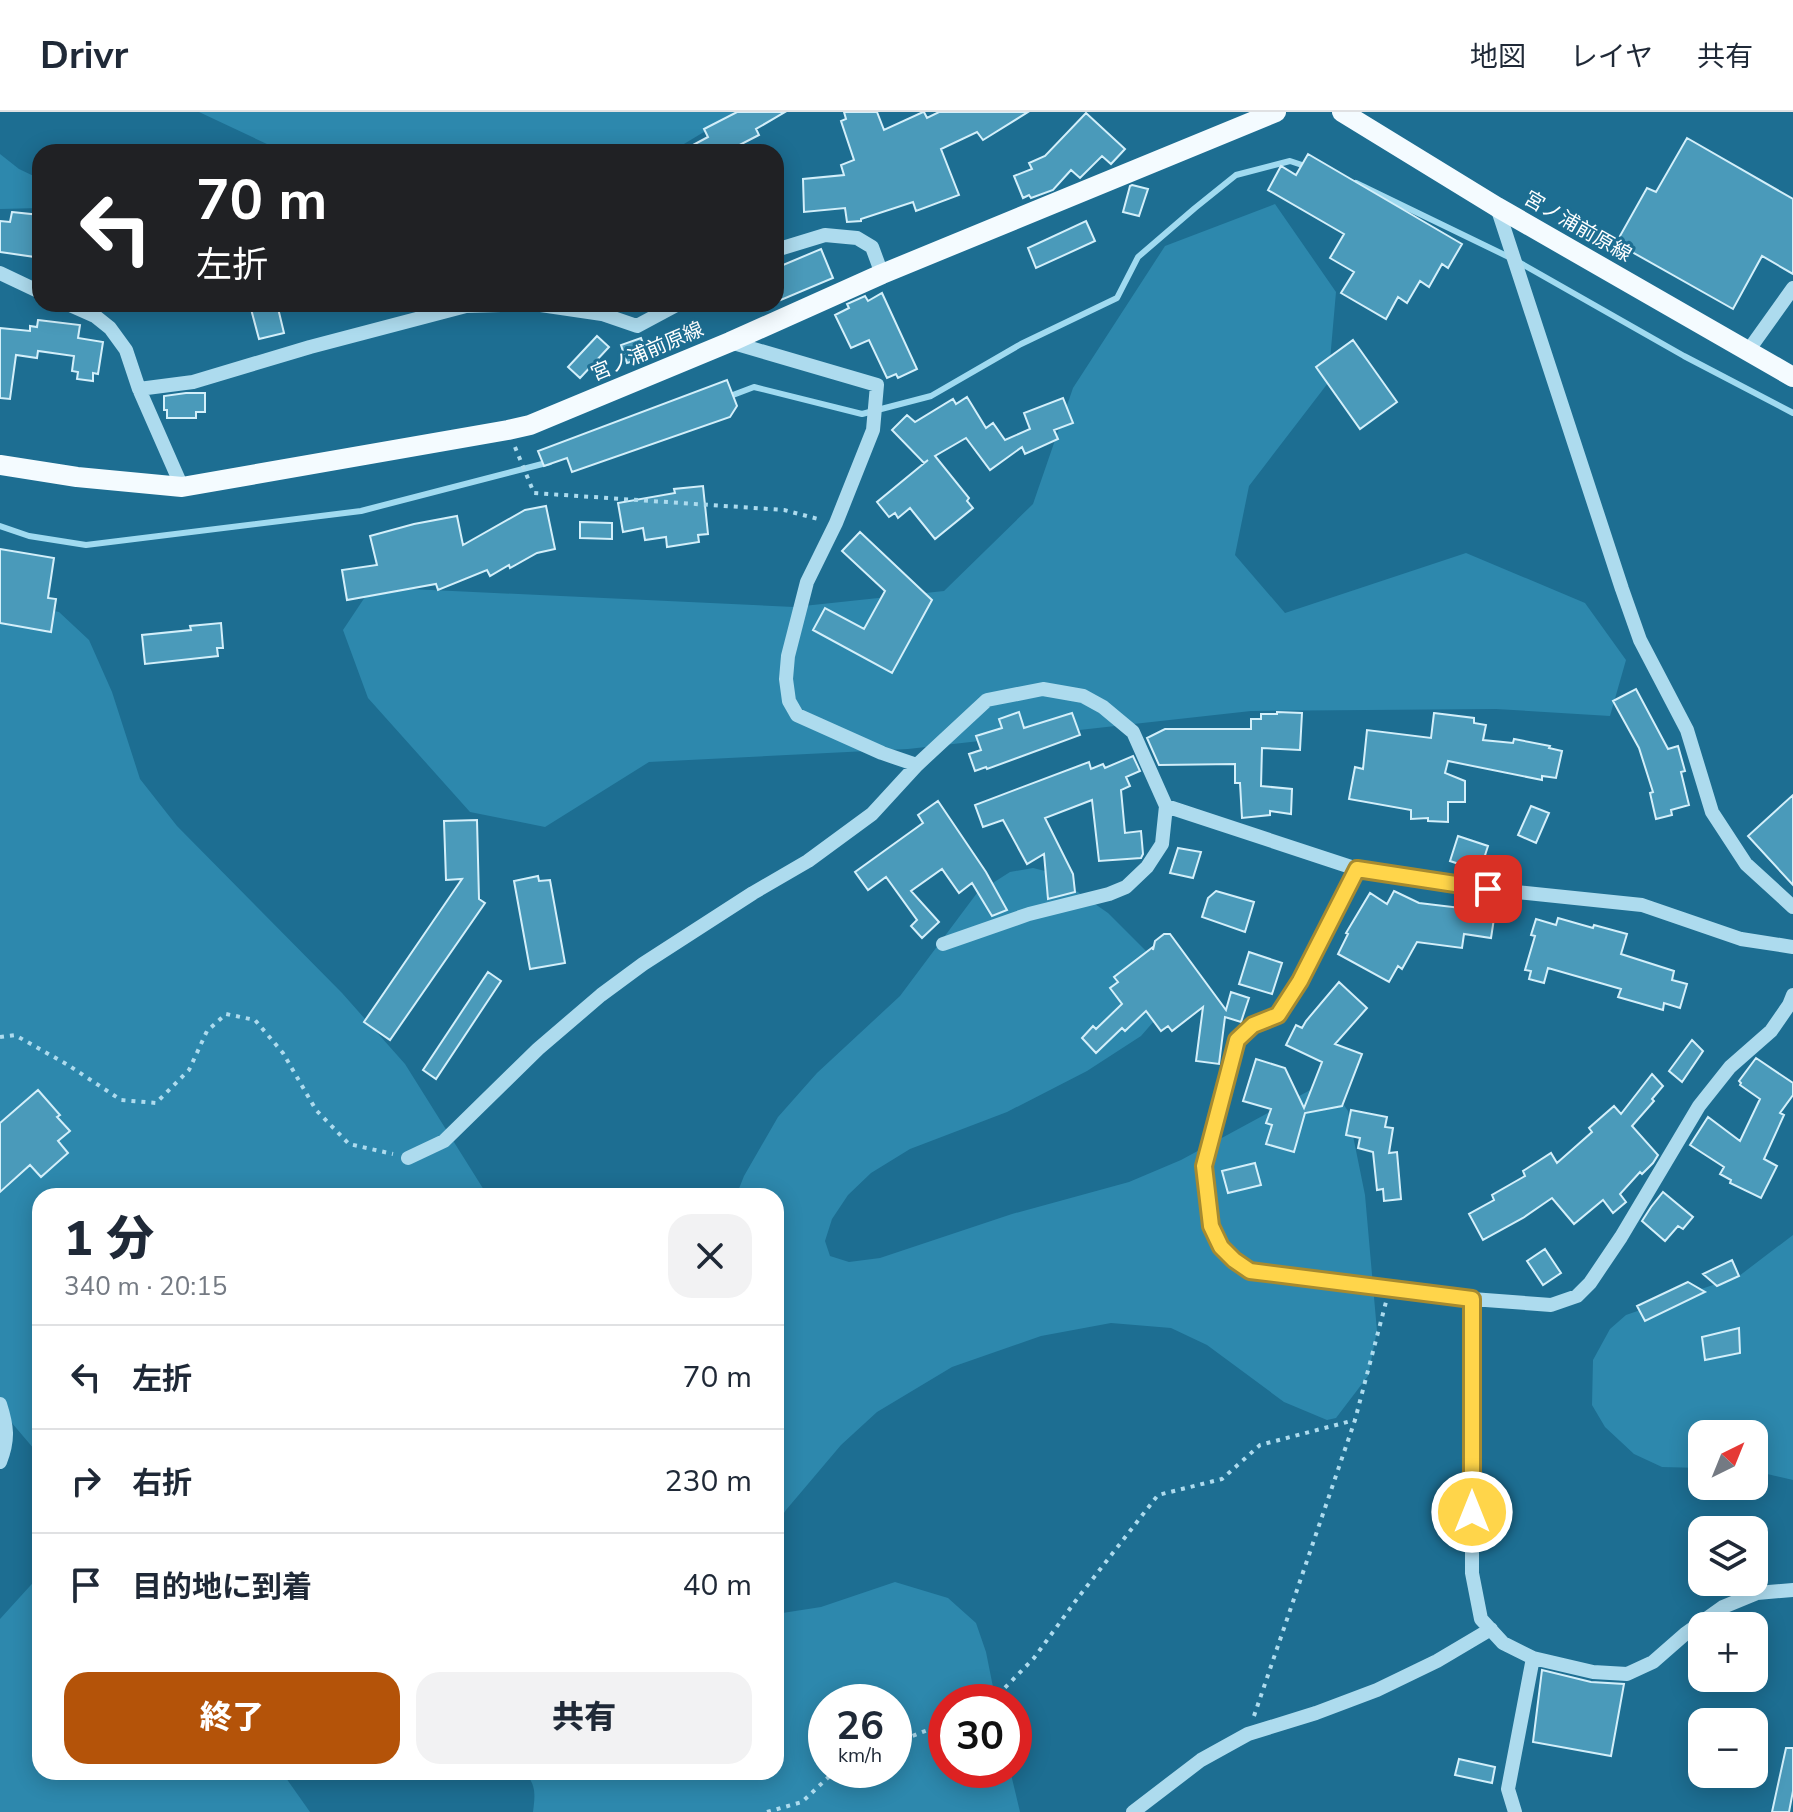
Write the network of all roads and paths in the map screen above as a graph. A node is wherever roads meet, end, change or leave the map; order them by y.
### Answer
1 (1276, 112) edge
2 (1342, 112) edge
3 (1497, 207) junction
4 (784, 248) edge
5 (0, 273) edge
6 (882, 274) junction
7 (32, 288) edge
8 (1793, 288) edge
9 (86, 312) edge
10 (443, 312) edge
11 (588, 312) edge
12 (663, 312) edge
13 (730, 342) junction
14 (1748, 351) junction
15 (1793, 377) edge
16 (139, 389) junction
17 (508, 430) junction
18 (0, 465) edge
19 (182, 487) junction
20 (836, 523) junction
21 (917, 765) junction
22 (1166, 806) junction
23 (1357, 869) junction
24 (1793, 907) edge
25 (943, 944) dead end
26 (1793, 947) edge
27 (1793, 995) edge
28 (0, 1037) edge
29 (408, 1158) joint
30 (1389, 1289) junction
31 (1472, 1299) junction
32 (0, 1404) edge
33 (1355, 1420) junction
34 (0, 1462) edge
35 (1793, 1590) edge
36 (1491, 1629) junction
37 (1533, 1658) junction
38 (1009, 1684) edge
39 (1248, 1734) junction
40 (817, 1788) edge
41 (767, 1812) edge
42 (1133, 1812) edge
43 (1515, 1812) edge

1 - 6 main road, 宮ノ浦前原線
2 - 3 main road, 宮ノ浦前原線
3 - 14 main road, 宮ノ浦前原線
3 - 24 street
4 - 6 street
5 - 7 street
6 - 13 main road, 宮ノ浦前原線
8 - 14 street
9 - 16 street
10 - 16 street
11 - 12 street
13 - 17 main road, 宮ノ浦前原線
13 - 20 street
14 - 15 main road, 宮ノ浦前原線
16 - 19 street
17 - 19 main road, 宮ノ浦前原線
17 - 20 path
18 - 19 main road, 宮ノ浦前原線
20 - 21 street
21 - 22 street
21 - 29 street
22 - 23 street
22 - 25 street
23 - 26 street
23 - 30 street
27 - 31 street
28 - 29 path
30 - 31 street
30 - 33 path
31 - 36 street
32 - 34 street
33 - 38 path
33 - 39 path
35 - 37 street
36 - 37 street
36 - 39 street
37 - 43 street
39 - 42 street
40 - 41 path

